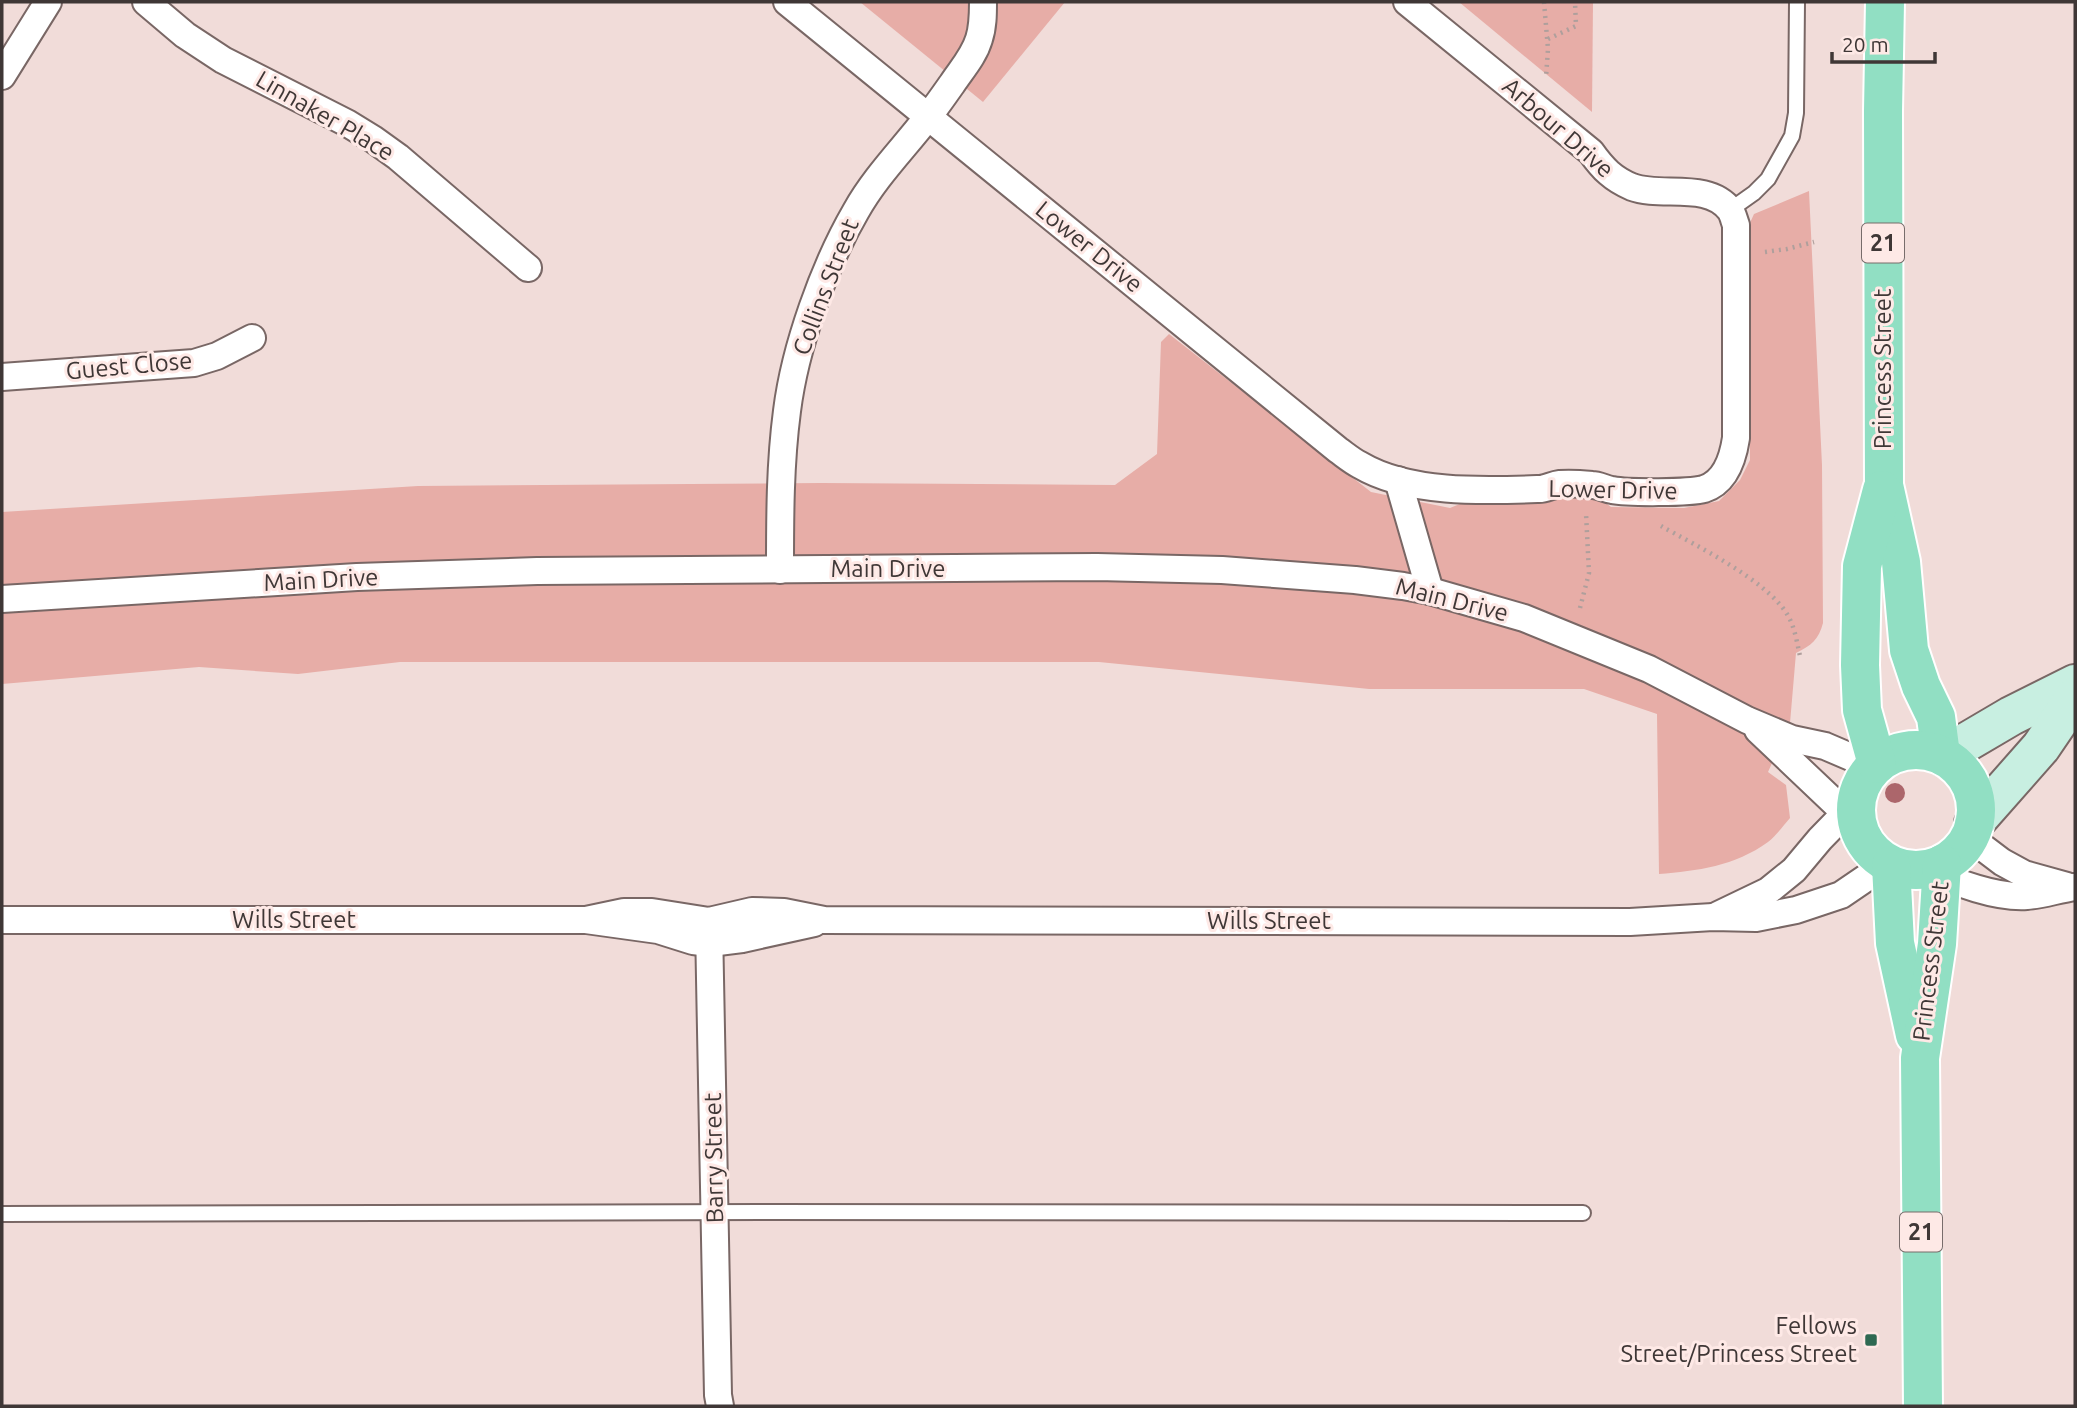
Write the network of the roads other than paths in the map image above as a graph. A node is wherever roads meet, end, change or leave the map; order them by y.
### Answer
1 (48, 2) edge
2 (146, 2) edge
3 (787, 2) edge
4 (983, 2) edge
5 (1407, 2) edge
6 (1797, 2) edge
7 (1885, 2) edge
8 (2, 76) edge
9 (929, 117) junction
10 (1730, 210) junction
11 (528, 268) dead end
12 (252, 338) dead end
13 (2, 377) edge
14 (1398, 480) junction
15 (1884, 485) junction
16 (780, 570) junction
17 (1430, 591) junction
18 (2, 599) edge
19 (2075, 684) edge
20 (2075, 697) edge
21 (1747, 719) junction
22 (1942, 756) junction
23 (1875, 766) junction
24 (1853, 813) junction
25 (1972, 830) junction
26 (1918, 867) junction
27 (2074, 887) edge
28 (1713, 917) junction
29 (2, 920) edge
30 (709, 932) junction
31 (1920, 1058) junction
32 (716, 1212) junction
33 (1583, 1213) dead end
34 (2, 1214) edge
35 (718, 1403) edge
36 (1923, 1406) edge

1 - 8 street
2 - 11 street, Linnaker Place
3 - 9 street, Lower Drive
4 - 9 street, Collins Street
5 - 10 street, Arbour Drive
6 - 10 lane
7 - 15 main road, Princess Street / 21
9 - 14 street, Lower Drive
9 - 16 street, Collins Street
10 - 14 street, Lower Drive
12 - 13 street, Guest Close
14 - 17 street
15 - 22 main road, Princess Street / 21
15 - 23 main road, Princess Street / 21
16 - 17 street, Main Drive
16 - 18 street, Main Drive
17 - 21 street, Main Drive
19 - 22 main road
20 - 25 main road
21 - 23 street, Main Drive
21 - 24 street, Main Drive
22 - 23 main road
22 - 25 main road
23 - 24 main road
24 - 26 main road
24 - 28 street, Wills Street
25 - 26 main road
25 - 27 street
26 - 27 street
26 - 28 street, Wills Street
26 - 31 main road, Princess Street / 21
26 - 31 main road, Princess Street / 21
28 - 30 street, Wills Street
29 - 30 street, Wills Street
30 - 32 street, Barry Street
31 - 36 main road, Princess Street / 21
32 - 33 lane
32 - 34 lane
32 - 35 street, Barry Street

